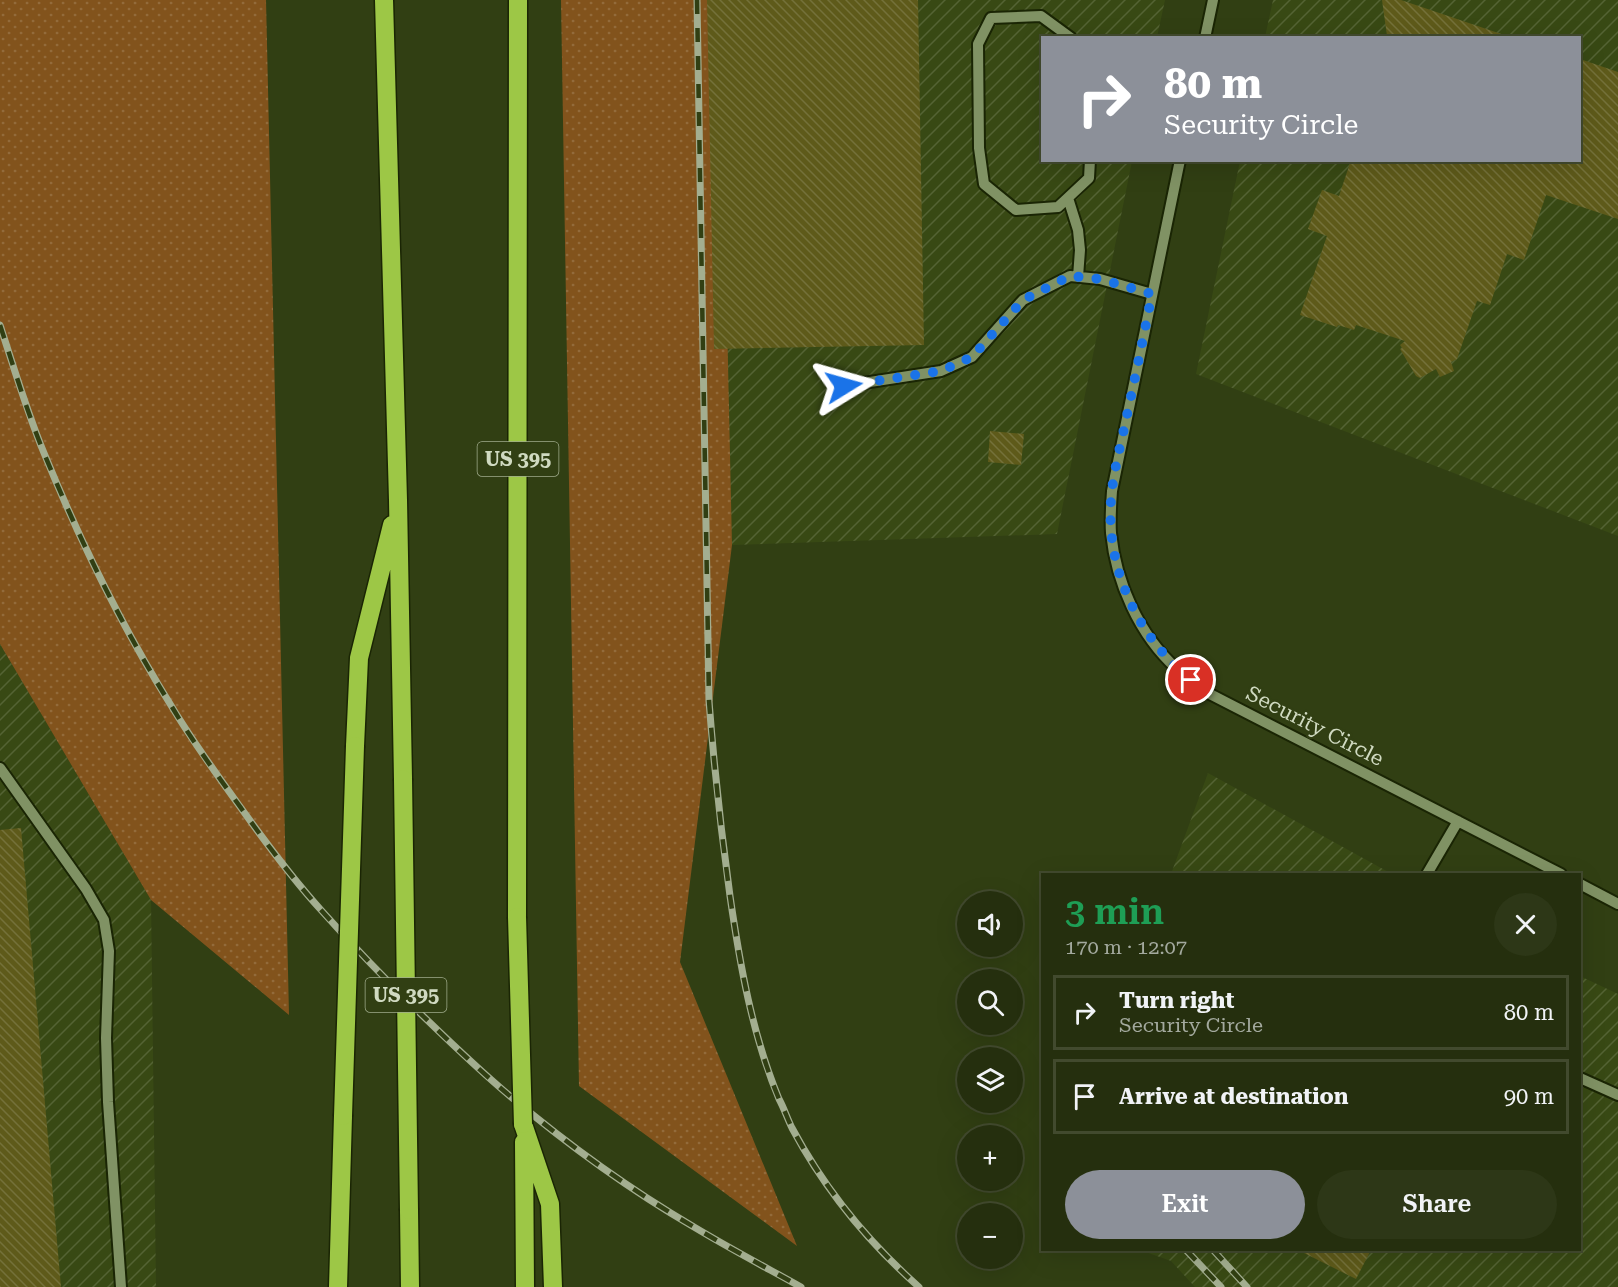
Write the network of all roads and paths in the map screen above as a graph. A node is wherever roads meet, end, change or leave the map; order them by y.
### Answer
1 (384, 0) edge
2 (518, 0) edge
3 (1213, 0) edge
4 (1068, 36) edge
5 (1205, 36) edge
6 (1090, 162) edge
7 (1180, 162) edge
8 (1068, 198) junction
9 (1078, 277) junction
10 (1152, 294) junction
11 (844, 386) dead end
12 (398, 500) junction
13 (0, 768) edge
14 (1458, 821) junction
15 (1428, 873) edge
16 (1559, 873) edge
17 (1581, 885) edge
18 (1618, 904) edge
19 (1581, 1078) edge
20 (1618, 1095) edge
21 (524, 1124) junction
22 (525, 1286) edge
23 (121, 1287) edge
24 (338, 1287) edge
25 (410, 1287) edge
26 (553, 1287) edge

1 - 12 highway, US 395
2 - 21 highway, US 395, bridge
3 - 5 street
4 - 8 street
6 - 8 street
7 - 10 street, Security Circle
8 - 9 street
9 - 10 street
9 - 11 street
10 - 14 street, Security Circle
12 - 24 highway, bridge
12 - 25 highway, US 395, bridge
13 - 23 street
14 - 15 street
14 - 16 street, Security Circle
17 - 18 street
19 - 20 street
21 - 22 highway, US 395
21 - 26 highway

